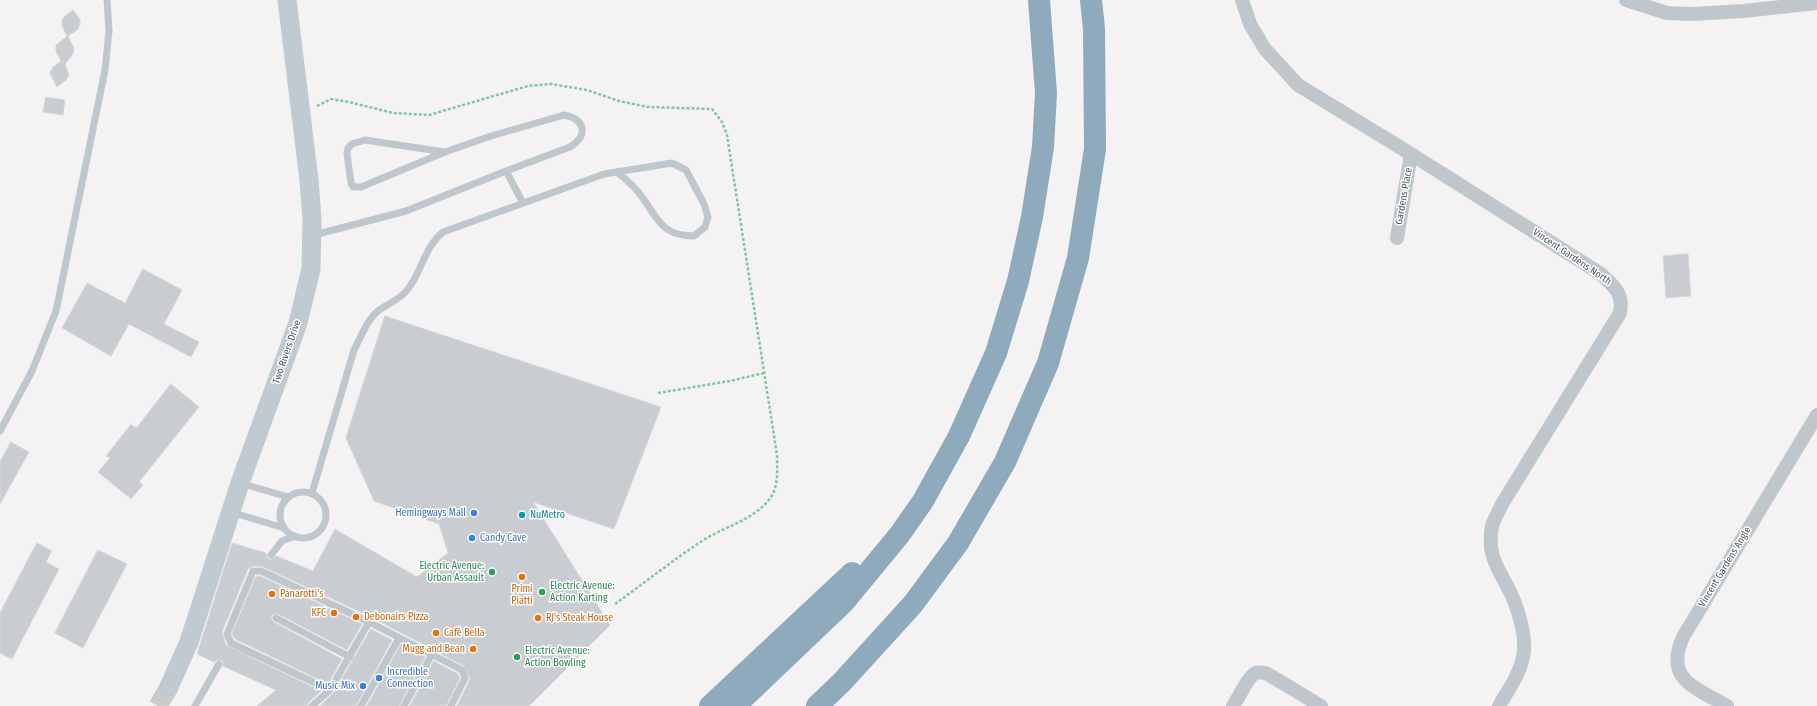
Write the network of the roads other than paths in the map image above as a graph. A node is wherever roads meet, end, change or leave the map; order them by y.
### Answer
1 (107, 0) edge
2 (287, 0) edge
3 (1039, 0) edge
4 (1091, 0) edge
5 (1242, 0) edge
6 (1626, 0) edge
7 (1817, 3) edge
8 (445, 152) junction
9 (1411, 154) junction
10 (506, 171) junction
11 (618, 173) junction
12 (523, 203) junction
13 (312, 235) junction
14 (1397, 238) dead end
15 (1817, 415) edge
16 (0, 431) edge
17 (240, 483) junction
18 (312, 493) junction
19 (288, 498) junction
20 (923, 501) junction
21 (231, 512) junction
22 (284, 528) junction
23 (295, 536) junction
24 (271, 554) dead end
25 (276, 618) dead end
26 (369, 622) junction
27 (399, 638) junction
28 (432, 654) junction
29 (350, 657) junction
30 (219, 664) dead end
31 (168, 689) tunnel mouth
32 (330, 690) junction
33 (195, 706) edge
34 (312, 706) edge
35 (361, 706) edge
36 (404, 706) edge
37 (451, 706) edge
38 (710, 706) edge
39 (734, 706) edge
40 (817, 706) edge
41 (1233, 706) edge
42 (1321, 706) edge
43 (1499, 706) edge
44 (1727, 706) edge

1 - 16 lane
2 - 13 main road, Two Rivers Drive
3 - 20 highway
4 - 40 highway
5 - 9 street, Vincent Gardens North
6 - 7 street
8 - 8 lane
8 - 10 lane
9 - 14 street, Gardens Place
9 - 43 street, Vincent Gardens North
10 - 12 lane
10 - 13 lane
11 - 11 lane
11 - 12 lane
12 - 18 lane
13 - 17 main road, Two Rivers Drive
15 - 44 street, Vincent Gardens Angle
17 - 19 lane
17 - 21 main road, Two Rivers Drive
18 - 19 lane
18 - 23 lane
19 - 22 lane
20 - 38 highway
20 - 39 highway
21 - 22 lane
21 - 31 main road, Two Rivers Drive
22 - 23 lane
23 - 24 lane
25 - 29 lane
26 - 27 lane
26 - 29 lane
26 - 32 lane
27 - 28 lane
27 - 35 lane
28 - 36 lane
28 - 37 lane
29 - 32 lane
30 - 33 lane
32 - 34 lane
41 - 42 street

